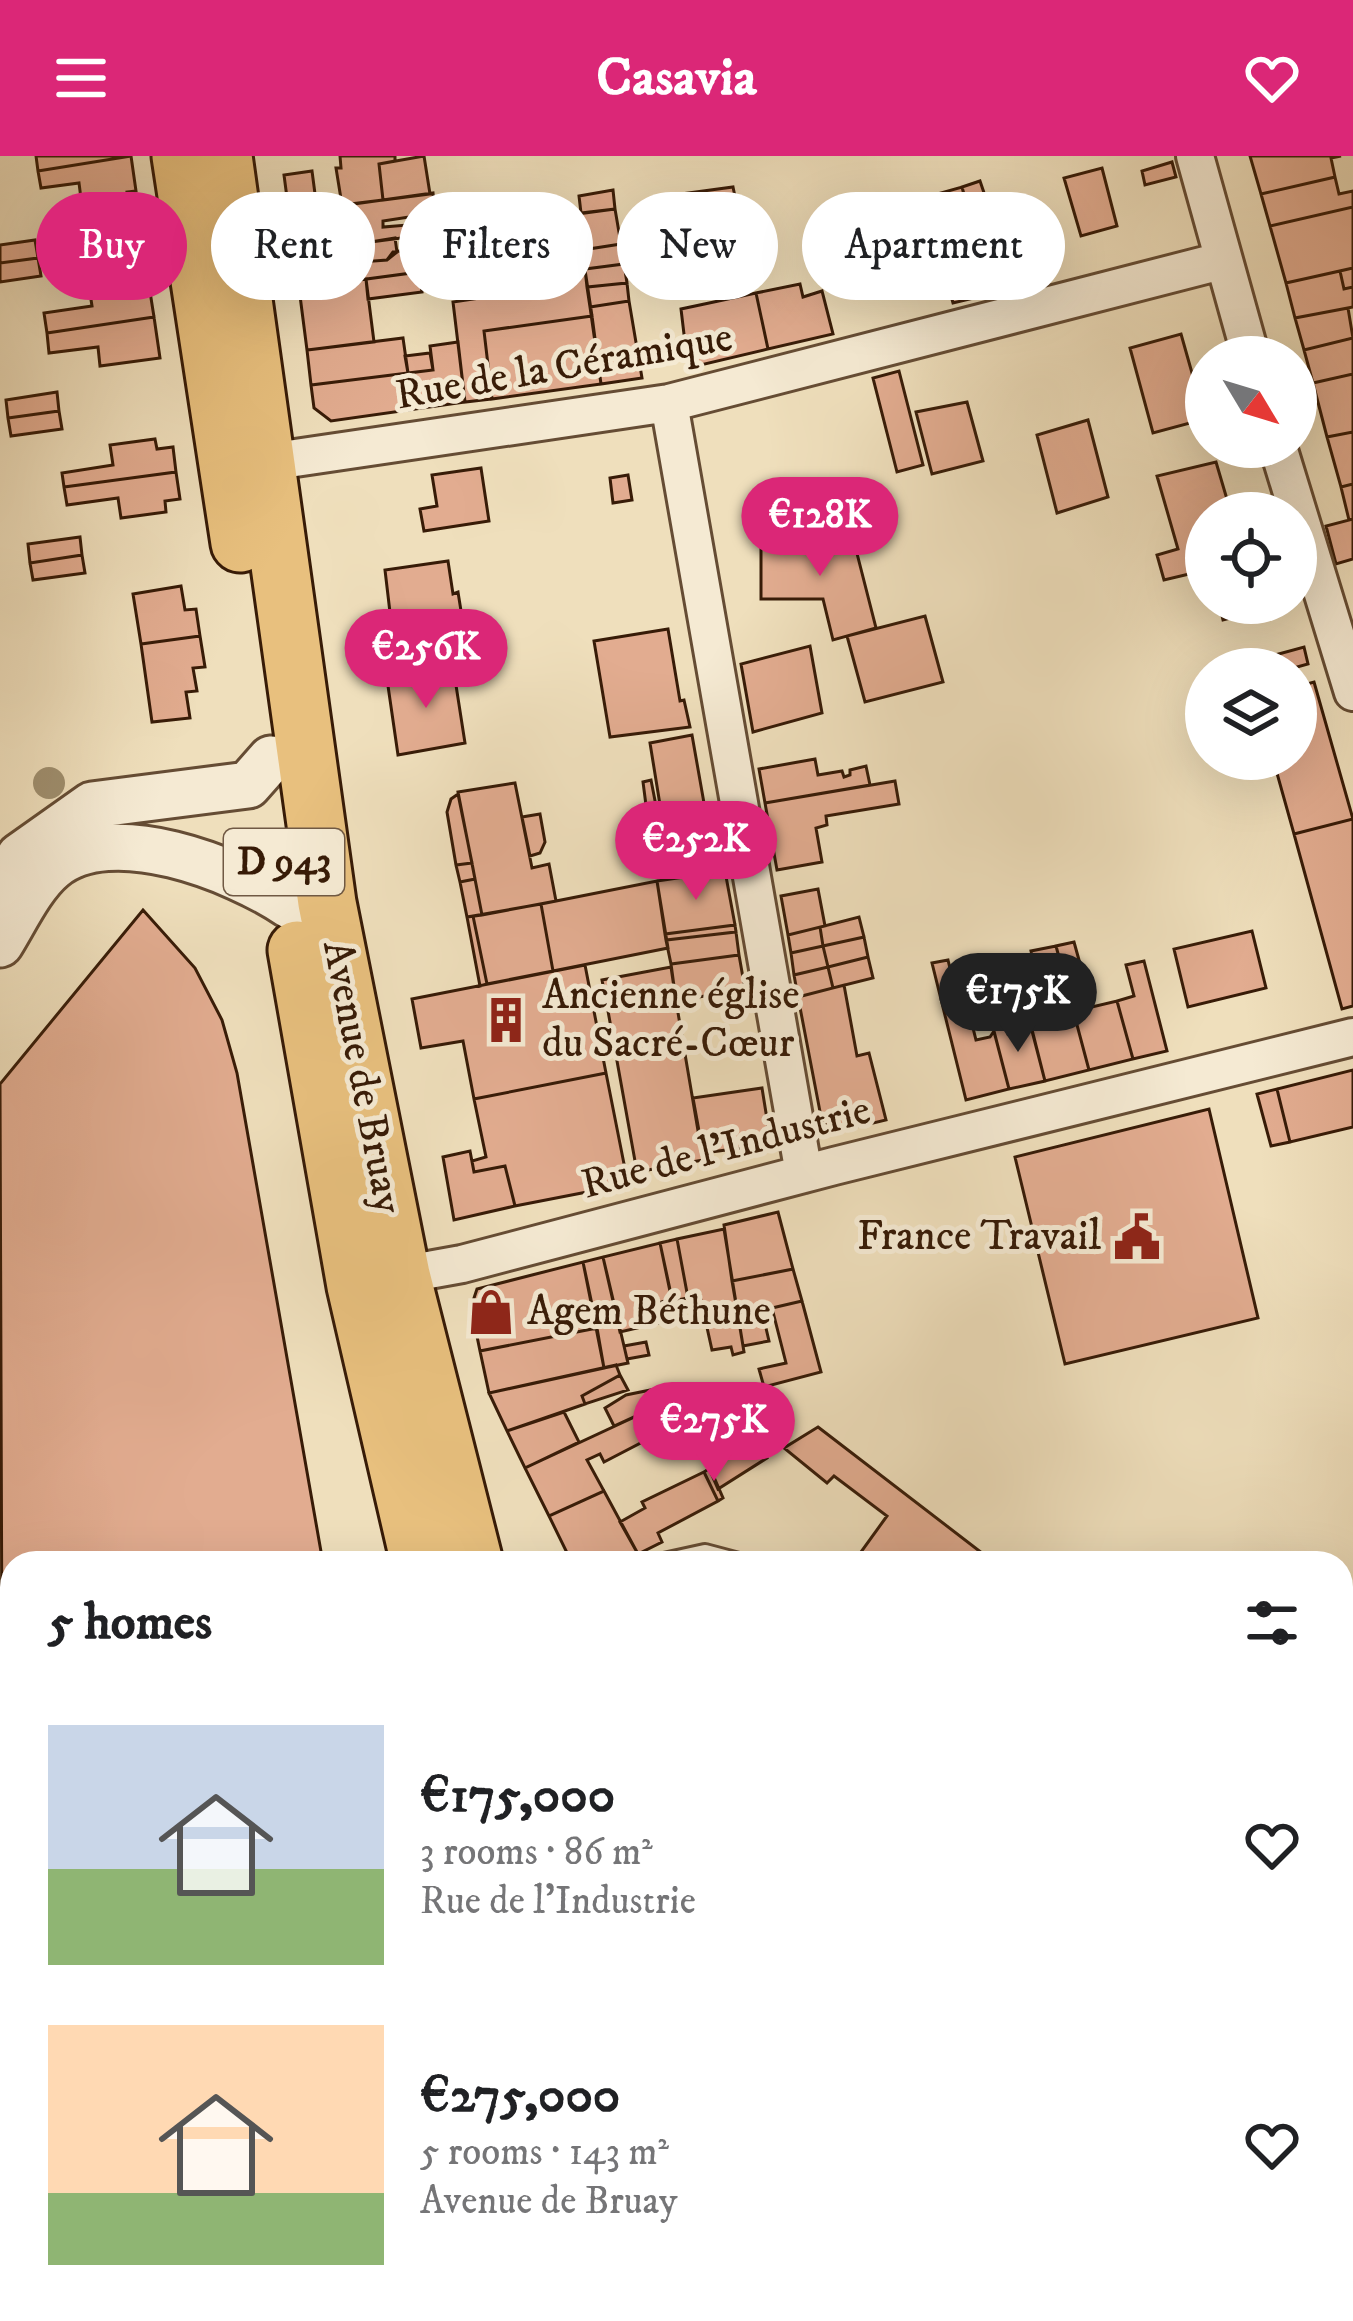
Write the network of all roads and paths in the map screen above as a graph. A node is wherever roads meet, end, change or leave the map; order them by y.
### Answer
1 (181, 156) edge
2 (223, 156) edge
3 (1195, 156) edge
4 (1221, 261) junction
5 (1244, 336) edge
6 (669, 403) junction
7 (268, 461) junction
8 (1284, 468) edge
9 (1353, 692) edge
10 (271, 759) junction
11 (15, 869) edge
12 (290, 904) junction
13 (0, 944) edge
14 (1353, 1037) edge
15 (803, 1174) junction
16 (401, 1275) junction
17 (417, 1551) edge
18 (471, 1551) edge

1 - 10 main road, Avenue de Bruay / D 943
2 - 7 main road, Avenue de Bruay / D 943
3 - 4 street
4 - 5 street
4 - 6 street, Rue de la Céramique
6 - 7 street, Rue de la Céramique
6 - 15 street
7 - 16 main road, Avenue de Bruay / D 943
8 - 9 street
10 - 11 street
10 - 12 main road, Avenue de Bruay / D 943
11 - 12 street
11 - 13 street
12 - 17 main road, Avenue de Bruay / D 943
14 - 15 street, Rue de l'Industrie
15 - 16 street, Rue de l'Industrie
16 - 18 main road, Avenue de Bruay / D 943

